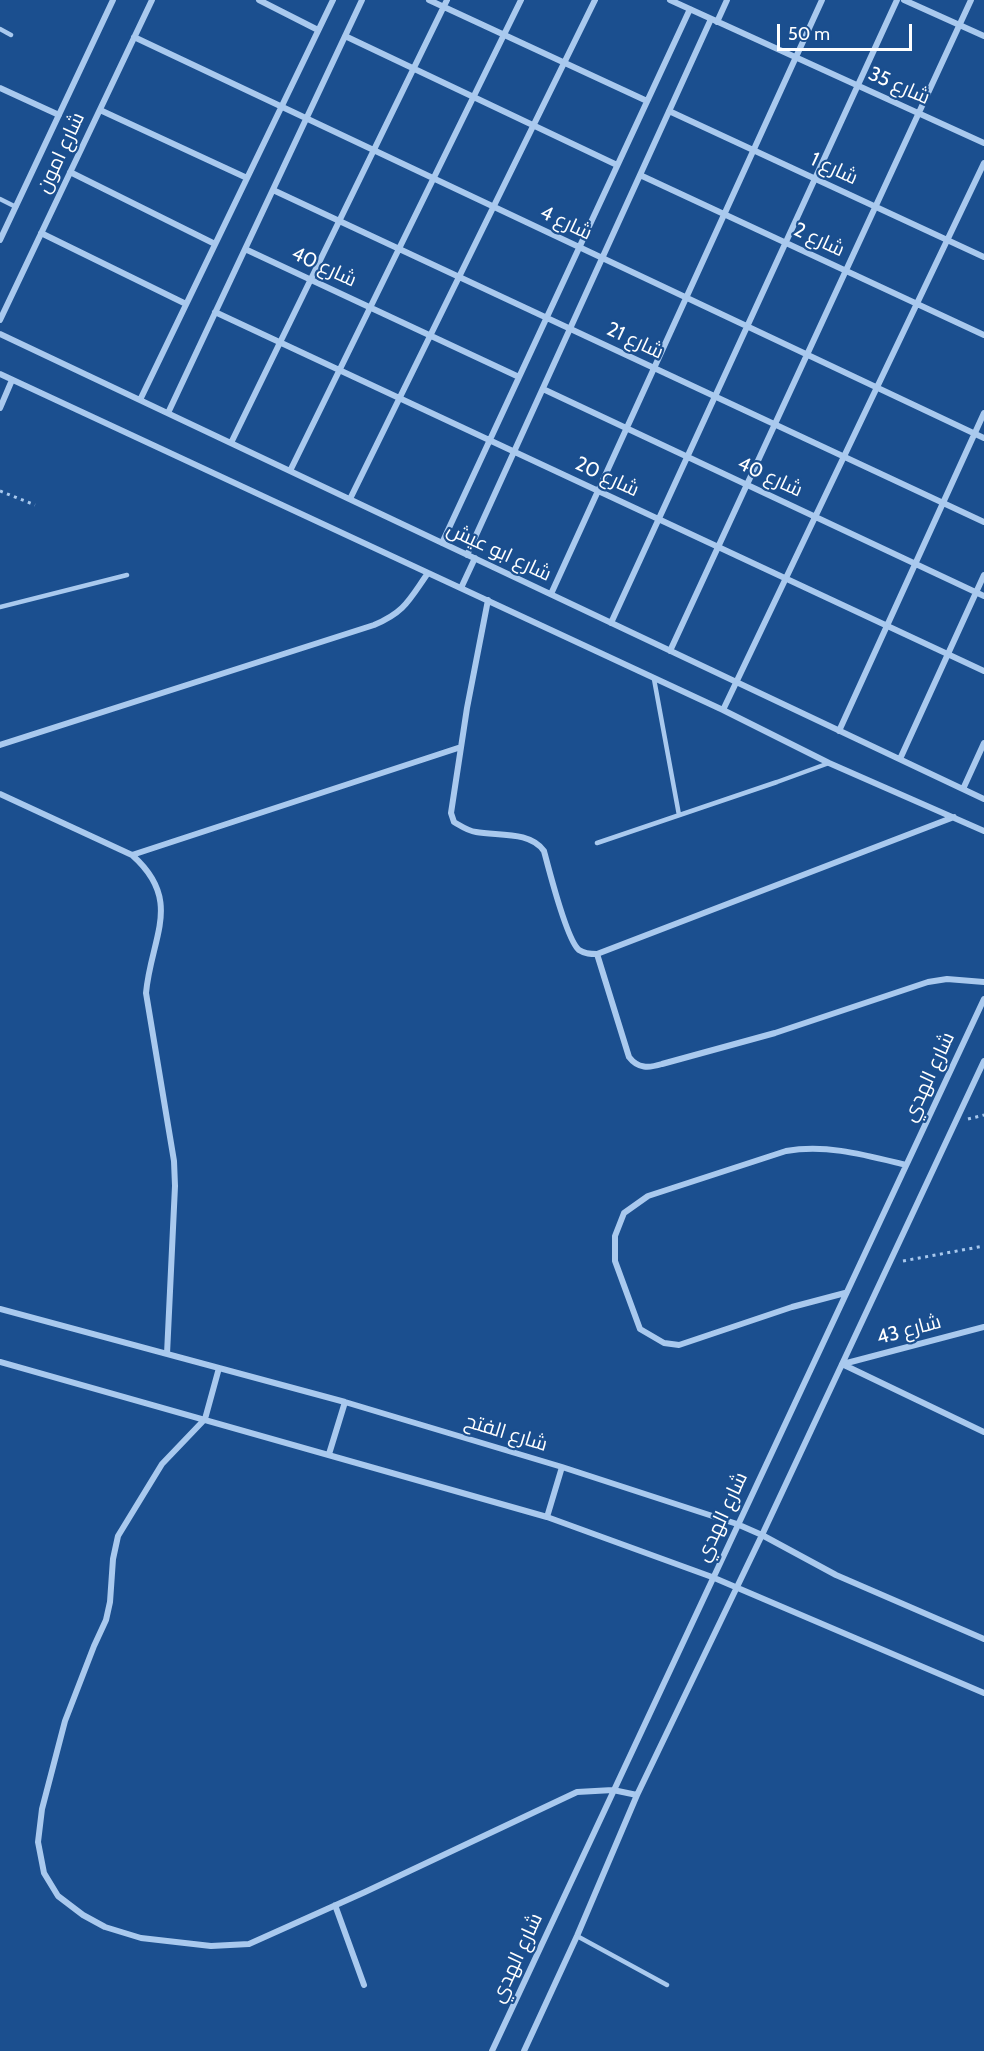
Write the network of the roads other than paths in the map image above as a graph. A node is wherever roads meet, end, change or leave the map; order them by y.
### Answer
1 (113, 0) edge
2 (152, 0) edge
3 (259, 0) edge
4 (333, 0) edge
5 (362, 0) edge
6 (429, 0) edge
7 (447, 0) edge
8 (521, 0) edge
9 (595, 0) edge
10 (670, 0) edge
11 (727, 0) edge
12 (822, 0) edge
13 (897, 0) edge
14 (904, 0) edge
15 (971, 0) edge
16 (444, 7) junction
17 (690, 9) junction
18 (714, 20) junction
19 (960, 25) junction
20 (0, 29) edge
21 (318, 30) junction
22 (11, 35) dead end
23 (504, 35) junction
24 (345, 36) junction
25 (984, 36) edge
26 (134, 37) junction
27 (796, 57) junction
28 (564, 62) junction
29 (414, 69) junction
30 (858, 86) junction
31 (0, 88) edge
32 (474, 97) junction
33 (647, 101) junction
34 (281, 107) junction
35 (100, 110) junction
36 (669, 111) junction
37 (919, 113) junction
38 (58, 115) junction
39 (306, 119) junction
40 (534, 125) junction
41 (984, 143) edge
42 (754, 150) junction
43 (374, 151) junction
44 (984, 163) edge
45 (617, 165) junction
46 (70, 172) junction
47 (640, 175) junction
48 (247, 178) junction
49 (815, 178) junction
50 (433, 179) junction
51 (273, 190) junction
52 (0, 199) edge
53 (16, 207) junction
54 (494, 207) junction
55 (876, 207) junction
56 (724, 214) junction
57 (339, 221) junction
58 (41, 233) junction
59 (0, 240) edge
60 (947, 240) junction
61 (785, 243) junction
62 (215, 244) junction
63 (579, 247) junction
64 (245, 249) junction
65 (399, 249) junction
66 (984, 257) edge
67 (602, 258) junction
68 (846, 271) junction
69 (459, 277) junction
70 (311, 280) junction
71 (686, 298) junction
72 (917, 303) junction
73 (186, 304) junction
74 (370, 308) junction
75 (215, 312) junction
76 (546, 318) junction
77 (0, 320) edge
78 (747, 326) junction
79 (570, 329) junction
80 (0, 334) edge
81 (984, 335) edge
82 (430, 336) junction
83 (280, 342) junction
84 (807, 355) junction
85 (654, 368) junction
86 (339, 370) junction
87 (0, 374) edge
88 (519, 377) junction
89 (12, 380) junction
90 (877, 387) junction
91 (543, 388) junction
92 (715, 396) junction
93 (400, 398) junction
94 (140, 400) junction
95 (0, 408) edge
96 (168, 413) junction
97 (984, 413) edge
98 (775, 424) junction
99 (627, 428) junction
100 (975, 434) junction
101 (984, 438) edge
102 (490, 440) junction
103 (231, 443) junction
104 (514, 452) junction
105 (687, 456) junction
106 (844, 457) junction
107 (290, 471) junction
108 (747, 485) junction
109 (598, 491) junction
110 (350, 500) junction
111 (943, 503) junction
112 (815, 517) junction
113 (658, 519) junction
114 (984, 522) edge
115 (442, 543) junction
116 (719, 547) junction
117 (467, 555) junction
118 (475, 558) junction
119 (915, 563) junction
120 (428, 573) junction
121 (984, 575) edge
122 (127, 576) dead end
123 (786, 578) junction
124 (461, 588) junction
125 (976, 592) junction
126 (551, 594) junction
127 (984, 596) edge
128 (488, 600) junction
129 (0, 607) edge
130 (611, 623) junction
131 (887, 625) junction
132 (670, 651) junction
133 (948, 654) junction
134 (984, 671) edge
135 (654, 679) junction
136 (736, 682) junction
137 (723, 710) junction
138 (839, 731) junction
139 (984, 743) edge
140 (0, 745) edge
141 (461, 747) junction
142 (900, 759) junction
143 (829, 763) junction
144 (963, 789) junction
145 (0, 794) edge
146 (984, 799) edge
147 (679, 815) junction
148 (954, 817) junction
149 (984, 831) edge
150 (597, 843) dead end
151 (132, 855) junction
152 (597, 954) junction
153 (984, 982) edge
154 (984, 999) edge
155 (984, 1061) edge
156 (906, 1165) junction
157 (845, 1293) junction
158 (0, 1309) edge
159 (984, 1327) edge
160 (166, 1354) junction
161 (0, 1362) edge
162 (842, 1364) junction
163 (219, 1368) junction
164 (345, 1402) junction
165 (206, 1419) junction
166 (984, 1432) edge
167 (329, 1454) junction
168 (562, 1467) junction
169 (547, 1517) junction
170 (737, 1524) junction
171 (762, 1535) junction
172 (712, 1577) junction
173 (737, 1587) junction
174 (984, 1639) edge
175 (984, 1693) edge
176 (613, 1790) junction
177 (637, 1795) junction
178 (335, 1905) junction
179 (577, 1936) junction
180 (364, 1985) dead end
181 (667, 1985) dead end
182 (492, 2051) edge
183 (524, 2051) edge

1 - 38 street, شارع امون
2 - 26 street, شارع امون
3 - 21 street
4 - 21 street
5 - 24 street
6 - 16 street
7 - 16 street
8 - 23 street
9 - 28 street
10 - 17 street, شارع 35
11 - 18 street
12 - 27 street
13 - 30 street
14 - 19 street
15 - 19 street
16 - 23 street
16 - 29 street
17 - 18 street, شارع 35
17 - 33 street
18 - 27 street, شارع 35
18 - 36 street
19 - 25 street
19 - 37 street
20 - 22 lane
21 - 34 street
23 - 28 street
23 - 32 street
24 - 29 street
24 - 39 street
26 - 34 street, شارع 4
26 - 35 street, شارع امون
27 - 30 street, شارع 35
27 - 42 street
28 - 33 street
28 - 40 street
29 - 32 street
29 - 43 street
30 - 37 street, شارع 35
30 - 49 street
31 - 38 street
32 - 40 street
32 - 50 street
33 - 45 street
34 - 39 street, شارع 4
34 - 48 street
35 - 46 street, شارع امون
35 - 48 street
36 - 42 street, شارع 1
36 - 47 street
37 - 41 street, شارع 35
37 - 55 street
38 - 53 street, شارع امون
39 - 43 street, شارع 4
39 - 51 street
40 - 45 street
40 - 54 street
42 - 49 street, شارع 1
42 - 56 street
43 - 50 street, شارع 4
43 - 57 street
44 - 60 street
45 - 63 street
46 - 58 street, شارع امون
46 - 62 street
47 - 56 street, شارع 2
47 - 67 street
48 - 62 street
49 - 55 street, شارع 1
49 - 61 street
50 - 54 street, شارع 4
50 - 65 street
51 - 57 street, شارع 21
51 - 64 street
52 - 53 lane
53 - 59 street, شارع امون
54 - 63 street, شارع 4
54 - 69 street
55 - 60 street, شارع 1
55 - 68 street
56 - 61 street, شارع 2
56 - 71 street
57 - 65 street, شارع 21
57 - 70 street
58 - 73 street
58 - 77 street, شارع امون
60 - 66 street, شارع 1
60 - 72 street
61 - 68 street, شارع 2
61 - 78 street
62 - 73 street
63 - 67 street, شارع 4
63 - 76 street
64 - 70 street, شارع 40
64 - 75 street
65 - 69 street, شارع 21
65 - 74 street
67 - 71 street, شارع 4
67 - 79 street
68 - 72 street, شارع 2
68 - 84 street
69 - 76 street, شارع 21
69 - 82 street
70 - 74 street, شارع 40
70 - 83 street
71 - 78 street, شارع 4
71 - 85 street
72 - 81 street, شارع 2
72 - 90 street
73 - 94 street
74 - 82 street, شارع 40
74 - 86 street
75 - 83 street, شارع 20
75 - 96 street
76 - 79 street, شارع 21
76 - 88 street
78 - 84 street, شارع 4
78 - 92 street
79 - 85 street, شارع 21
79 - 91 street
80 - 94 street, شارع ابو عيش
82 - 88 street, شارع 40
82 - 93 street
83 - 86 street, شارع 20
83 - 103 street
84 - 90 street, شارع 4
84 - 98 street
85 - 92 street, شارع 21
85 - 99 street
86 - 93 street, شارع 20
86 - 107 street
87 - 89 street
88 - 102 street
89 - 95 street
89 - 120 street
90 - 100 street, شارع 4
90 - 106 street
91 - 99 street, شارع 40
91 - 104 street
92 - 98 street, شارع 21
92 - 105 street
93 - 102 street, شارع 20
93 - 110 street
94 - 96 street, شارع ابو عيش
96 - 103 street, شارع ابو عيش
97 - 100 street
98 - 106 street, شارع 21
98 - 108 street
99 - 105 street, شارع 40
99 - 109 street
100 - 101 street, شارع 4
100 - 111 street
102 - 104 street, شارع 20
102 - 115 street
103 - 107 street, شارع ابو عيش
104 - 109 street, شارع 20
104 - 117 street
105 - 108 street, شارع 40
105 - 113 street
106 - 111 street, شارع 21
106 - 112 street
107 - 110 street, شارع ابو عيش
108 - 112 street, شارع 40
108 - 116 street
109 - 113 street, شارع 20
109 - 126 street
110 - 115 street, شارع ابو عيش
111 - 114 street, شارع 21
111 - 119 street
112 - 119 street, شارع 40
112 - 123 street
113 - 116 street, شارع 20
113 - 130 street
115 - 117 street, شارع ابو عيش
116 - 123 street, شارع 20
116 - 132 street
117 - 118 street, شارع ابو عيش
118 - 124 street
118 - 126 street, شارع ابو عيش
119 - 125 street, شارع 40
119 - 131 street
120 - 124 street
120 - 140 street
121 - 125 street
122 - 129 lane
123 - 131 street, شارع 20
123 - 136 street
124 - 128 street
125 - 127 street, شارع 40
125 - 133 street
126 - 130 street, شارع ابو عيش
128 - 135 street
128 - 141 street
130 - 132 street, شارع ابو عيش
131 - 133 street, شارع 20
131 - 138 street
132 - 136 street, شارع ابو عيش
133 - 134 street, شارع 20
133 - 142 street
135 - 137 street
135 - 147 lane
136 - 137 street
136 - 138 street, شارع ابو عيش
137 - 143 street
138 - 142 street, شارع ابو عيش
139 - 144 street
141 - 151 street
141 - 152 street
142 - 144 street, شارع ابو عيش
143 - 147 lane
143 - 148 street
144 - 146 street, شارع ابو عيش
145 - 151 street
147 - 150 lane
148 - 149 street
148 - 152 street
151 - 160 street
152 - 153 street
154 - 156 street, شارع الهدي
155 - 162 street
156 - 157 street, شارع الهدي
156 - 157 street
157 - 170 street, شارع الهدي
158 - 160 street, شارع الفتح
159 - 162 street, شارع 43
160 - 163 street, شارع الفتح
161 - 165 street
162 - 166 street
162 - 171 street
163 - 164 street, شارع الفتح
163 - 165 street
164 - 167 street
164 - 168 street, شارع الفتح
165 - 167 street
165 - 178 street
167 - 169 street
168 - 169 street
168 - 170 street, شارع الفتح
169 - 172 street
170 - 171 street, شارع الفتح
170 - 172 street, شارع الهدي
171 - 173 street
171 - 174 street, شارع الفتح
172 - 173 street
172 - 176 street, شارع الهدي
173 - 175 street
173 - 177 street
176 - 177 street
176 - 178 street
176 - 182 street, شارع الهدي
177 - 179 street
178 - 180 street
179 - 181 lane
179 - 183 street

